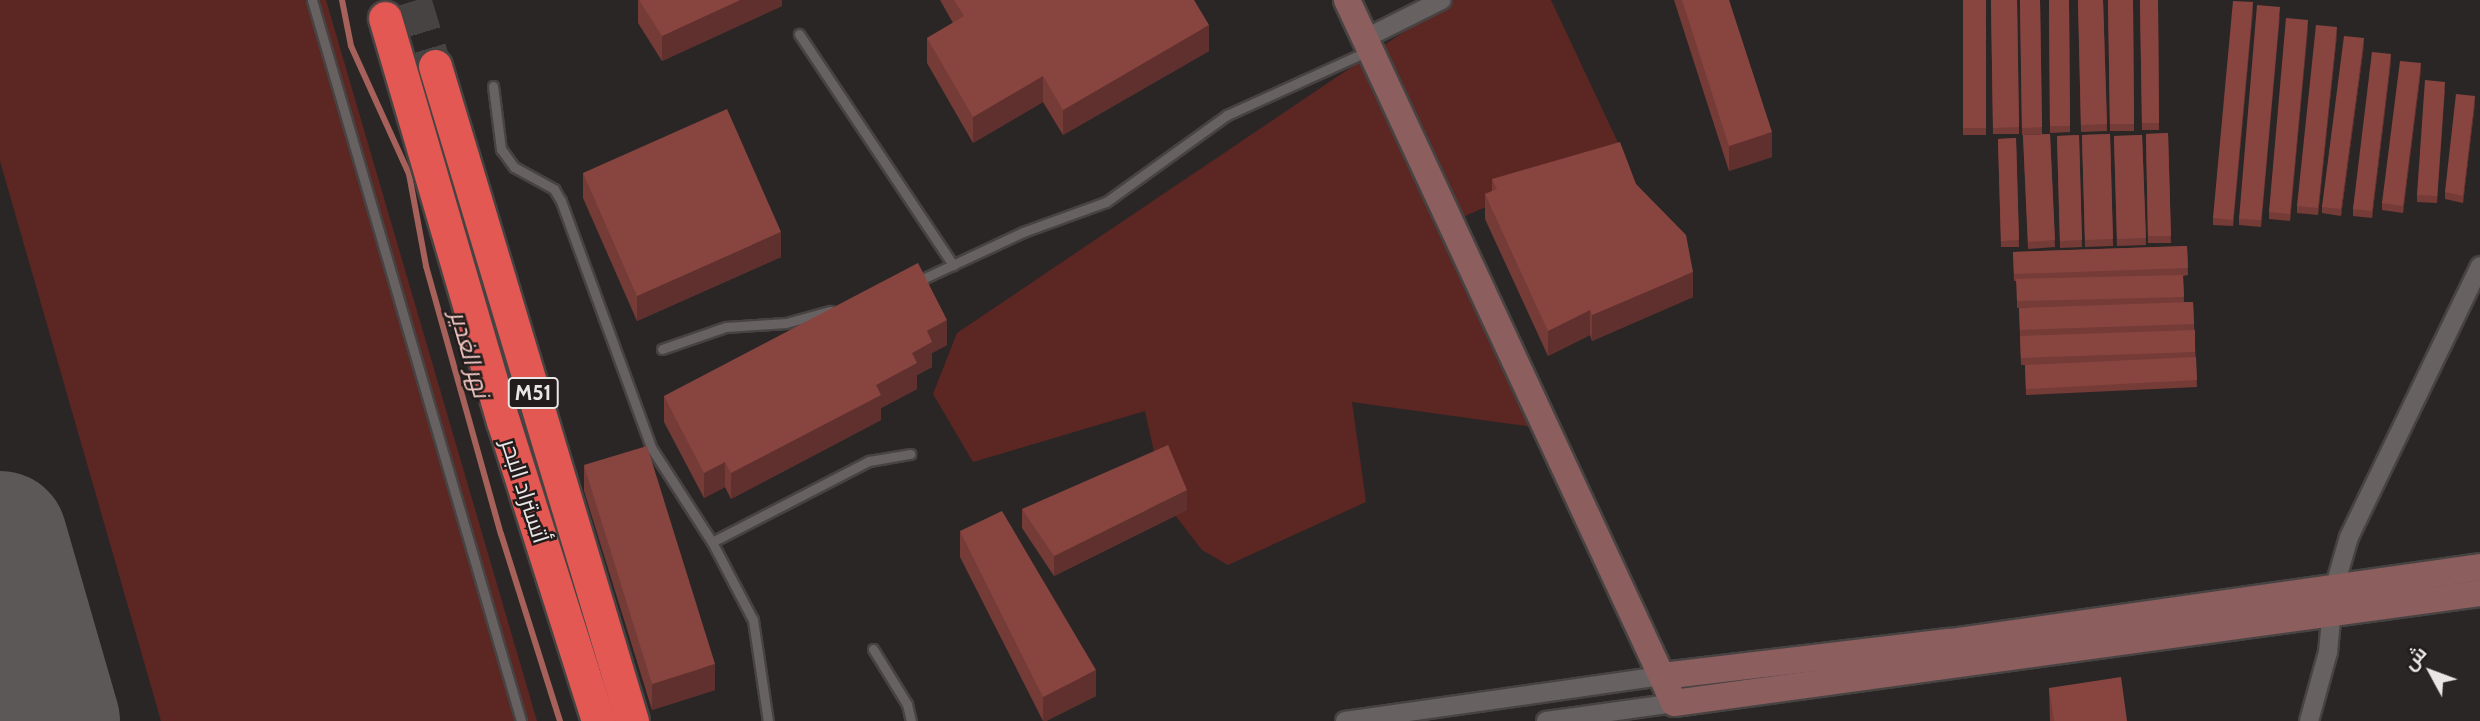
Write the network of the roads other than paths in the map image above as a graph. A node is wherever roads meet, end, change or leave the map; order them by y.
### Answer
1 (312, 0) edge
2 (1347, 0) edge
3 (1442, 0) edge
4 (385, 19) dead end
5 (799, 34) dead end
6 (1367, 44) junction
7 (435, 66) tunnel mouth
8 (493, 86) dead end
9 (953, 265) junction
10 (2480, 266) edge
11 (909, 286) edge
12 (837, 310) edge
13 (662, 349) dead end
14 (910, 454) dead end
15 (712, 542) junction
16 (2480, 567) edge
17 (2480, 593) edge
18 (2334, 600) junction
19 (873, 649) dead end
20 (1663, 676) junction
21 (1674, 703) junction
22 (521, 721) edge
23 (598, 721) edge
24 (632, 721) edge
25 (768, 721) edge
26 (911, 721) edge
27 (1345, 721) edge
28 (1546, 721) edge
29 (2309, 721) edge

1 - 22 lane
2 - 6 street
3 - 6 street
4 - 23 highway, أتستراد البحر / M51
5 - 9 lane
6 - 9 lane
6 - 20 street
7 - 24 highway, أتستراد البحر / M51
8 - 15 lane
9 - 11 lane
10 - 18 street
12 - 13 lane
14 - 15 lane
15 - 25 lane
16 - 18 street
17 - 18 street
18 - 20 street
18 - 21 street
18 - 29 street
19 - 26 lane
20 - 21 street
20 - 27 street
21 - 28 street

